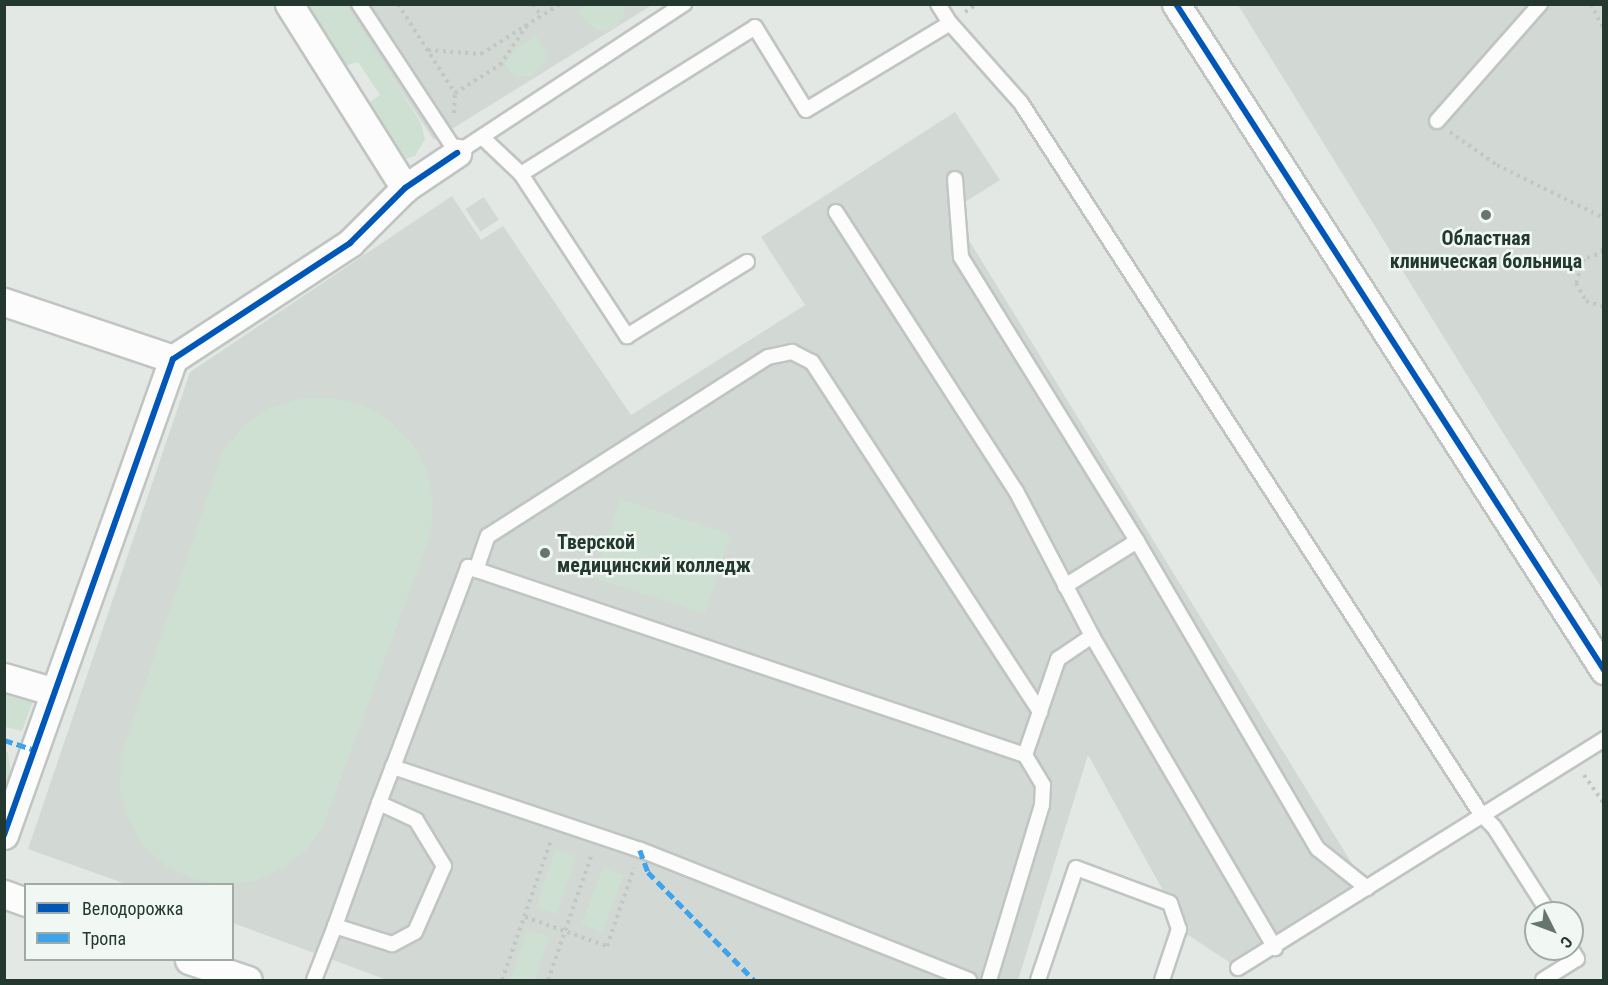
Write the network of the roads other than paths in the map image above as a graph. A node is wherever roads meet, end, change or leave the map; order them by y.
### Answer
1 (289, 4) edge
2 (359, 4) edge
3 (684, 4) edge
4 (938, 4) edge
5 (1176, 4) edge
6 (1540, 4) edge
7 (950, 22) junction
8 (1437, 121) road end
9 (482, 137) junction
10 (457, 153) junction
11 (522, 174) junction
12 (955, 179) dead end
13 (405, 188) junction
14 (836, 212) dead end
15 (747, 262) dead end
16 (4, 302) edge
17 (173, 359) junction
18 (1137, 541) junction
19 (476, 570) junction
20 (1065, 586) junction
21 (1092, 636) junction
22 (1604, 670) edge
23 (4, 677) edge
24 (55, 692) junction
25 (1040, 712) junction
26 (1604, 739) edge
27 (1025, 755) junction
28 (393, 767) junction
29 (379, 803) junction
30 (1481, 814) junction
31 (4, 835) edge
32 (1366, 888) junction
33 (4, 894) edge
34 (24, 901) edge
35 (1541, 901) edge
36 (335, 926) junction
37 (1275, 948) junction
38 (192, 961) edge
39 (1574, 961) edge
40 (1238, 968) dead end
41 (248, 981) edge
42 (314, 981) edge
43 (969, 981) edge
44 (988, 981) edge
45 (1038, 981) edge
46 (1162, 981) edge
47 (1543, 981) edge

1 - 13 street
2 - 10 lane
3 - 9 lane
4 - 7 lane
5 - 22 street
6 - 8 lane
7 - 11 lane
7 - 30 lane
9 - 10 lane
9 - 11 lane
10 - 13 street
11 - 15 lane
12 - 18 lane
13 - 17 street
14 - 20 lane
16 - 17 street
17 - 24 street
18 - 20 lane
18 - 32 lane
19 - 25 lane
19 - 27 lane
19 - 28 lane
20 - 21 lane
21 - 25 lane
21 - 37 lane
23 - 24 street
24 - 31 street
25 - 27 lane
26 - 30 lane
27 - 44 lane
28 - 29 lane
28 - 43 lane
29 - 36 lane
29 - 36 lane
30 - 32 lane
30 - 35 lane
32 - 37 lane
33 - 34 street
36 - 42 lane
37 - 40 lane
38 - 41 street
39 - 47 lane
45 - 46 lane

